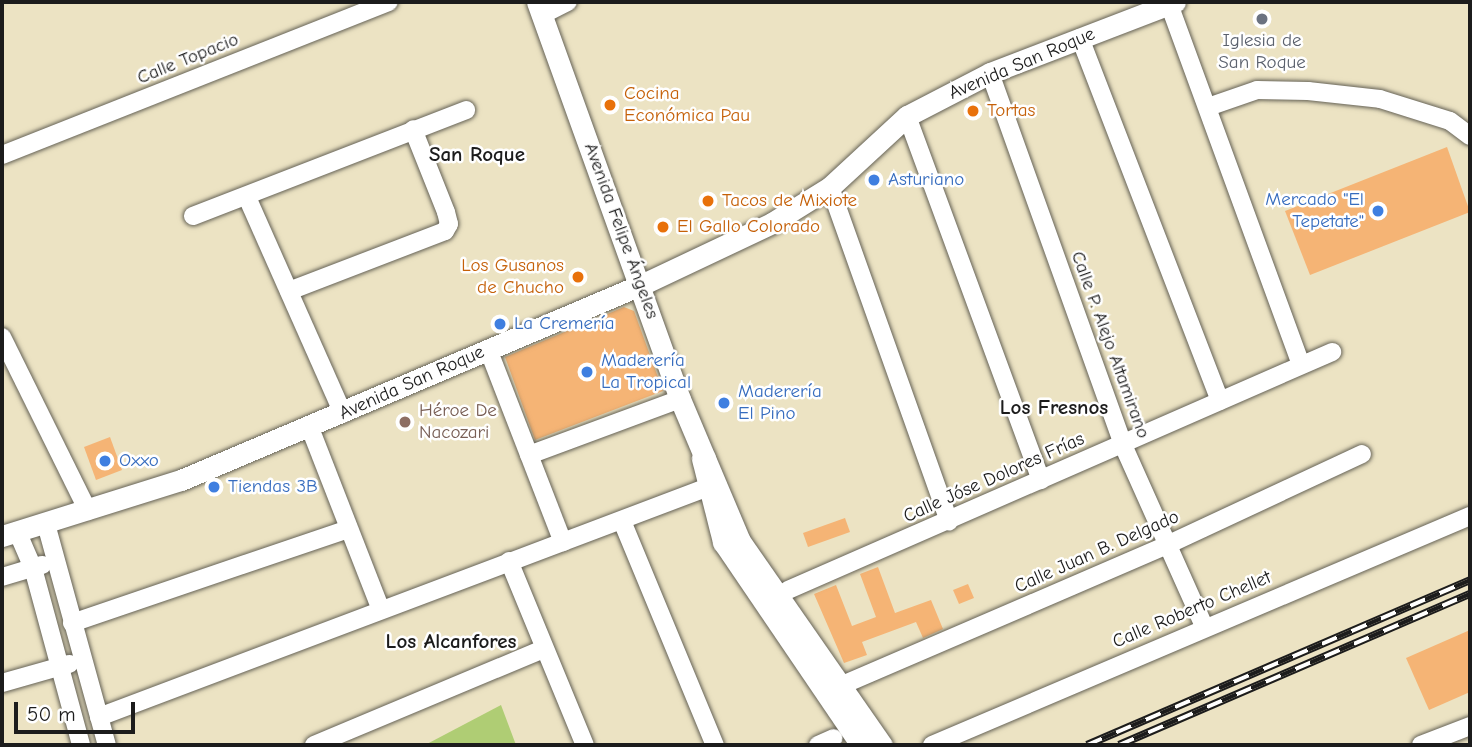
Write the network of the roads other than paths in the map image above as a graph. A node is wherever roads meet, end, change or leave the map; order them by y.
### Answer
1 (389, 2) edge
2 (568, 2) edge
3 (1172, 3) edge
4 (365, 6) edge
5 (540, 8) edge
6 (1080, 38) junction
7 (990, 73) junction
8 (1208, 107) junction
9 (466, 110) dead end
10 (907, 116) junction
11 (413, 129) junction
12 (1470, 136) edge
13 (2, 155) edge
14 (830, 187) junction
15 (247, 197) junction
16 (193, 216) dead end
17 (641, 285) junction
18 (289, 291) junction
19 (2, 337) edge
20 (488, 349) junction
21 (1332, 352) dead end
22 (1301, 364) junction
23 (680, 400) junction
24 (1220, 401) junction
25 (344, 414) junction
26 (310, 428) junction
27 (1124, 444) junction
28 (528, 454) junction
29 (1362, 454) dead end
30 (704, 459) junction
31 (1041, 480) junction
32 (711, 486) junction
33 (88, 511) junction
34 (1470, 516) edge
35 (622, 521) junction
36 (949, 521) junction
37 (46, 524) junction
38 (348, 529) junction
39 (10, 534) edge
40 (563, 542) junction
41 (1167, 545) junction
42 (55, 561) junction
43 (509, 561) junction
44 (33, 568) junction
45 (2, 577) edge
46 (788, 590) dead end
47 (381, 610) junction
48 (72, 624) junction
49 (1204, 626) junction
50 (544, 649) junction
51 (82, 660) junction
52 (59, 667) junction
53 (2, 683) edge
54 (847, 683) dead end
55 (99, 717) junction
56 (1470, 726) edge
57 (81, 745) edge
58 (107, 745) edge
59 (314, 745) edge
60 (585, 745) edge
61 (715, 745) edge
62 (863, 745) edge
63 (882, 745) edge
64 (932, 745) edge
65 (1421, 745) edge

1 - 4 street, Calle Topacio
2 - 5 street
3 - 6 street, Avenida San Roque
3 - 8 street
4 - 13 street, Calle Topacio
5 - 17 street, Avenida Felipe Ángeles
6 - 7 street, Avenida San Roque
6 - 24 street
7 - 10 street, Avenida San Roque
7 - 27 street, Calle P. Alejo Altamirano
8 - 12 street
8 - 22 street
9 - 11 street
10 - 14 street, Avenida San Roque
10 - 31 street
11 - 15 street
11 - 18 street
14 - 17 street, Avenida San Roque
14 - 36 street
15 - 16 street
15 - 18 street
17 - 20 street, Avenida San Roque
17 - 23 street, Avenida Felipe Ángeles
18 - 25 street
19 - 33 street
20 - 25 street, Avenida San Roque
20 - 28 street
21 - 22 street, Calle Jóse Dolores Frías
22 - 24 street, Calle Jóse Dolores Frías
23 - 28 street
23 - 30 street, Avenida Felipe Ángeles
24 - 27 street, Calle Jóse Dolores Frías
25 - 26 street, Avenida San Roque
26 - 33 street, Avenida San Roque
26 - 38 street
27 - 31 street, Calle Jóse Dolores Frías
27 - 41 street, Calle P. Alejo Altamirano
28 - 40 street
29 - 41 street, Calle Juan B. Delgado
30 - 32 main road, Avenida Felipe Ángeles
30 - 63 street, Avenida Felipe Ángeles
31 - 36 street, Calle Jóse Dolores Frías
32 - 35 street
32 - 62 main road, Avenida Felipe Ángeles
33 - 37 street, Avenida San Roque
34 - 49 street, Calle Roberto Chellet
35 - 40 street
35 - 61 street
36 - 46 street, Calle Jóse Dolores Frías
37 - 39 street, Avenida San Roque
37 - 42 street
38 - 47 street
38 - 48 street
39 - 44 street
40 - 43 street
41 - 49 street, Calle P. Alejo Altamirano
41 - 54 street, Calle Juan B. Delgado
42 - 44 street
42 - 48 street
43 - 47 street
43 - 50 street
44 - 45 street
44 - 52 street
47 - 55 street
48 - 51 street
49 - 64 street, Calle Roberto Chellet
50 - 59 street
50 - 60 street
51 - 52 street
51 - 55 street
52 - 53 street
52 - 57 street
55 - 58 street
56 - 65 street

